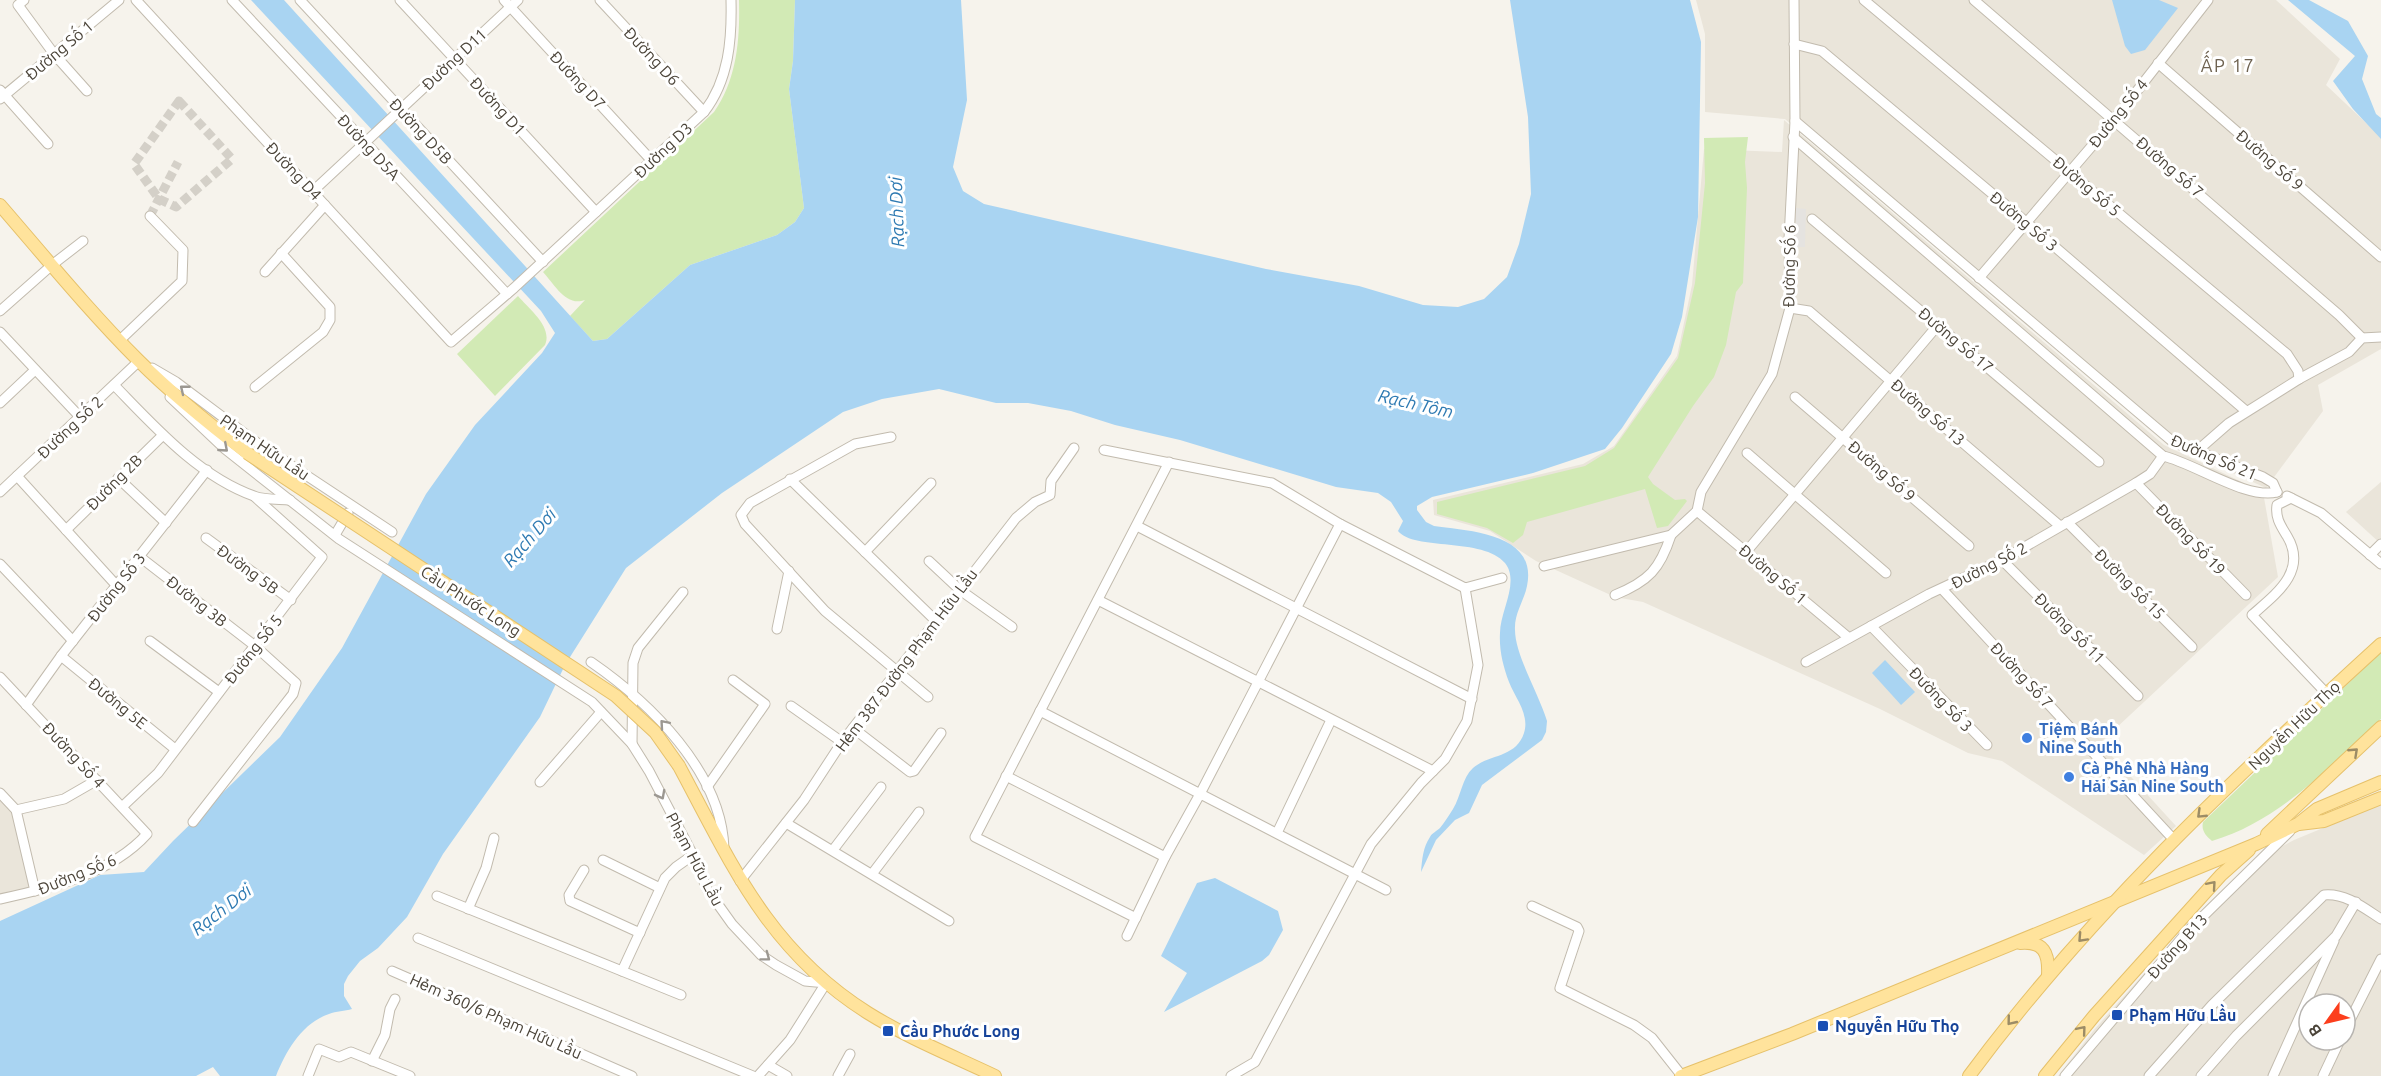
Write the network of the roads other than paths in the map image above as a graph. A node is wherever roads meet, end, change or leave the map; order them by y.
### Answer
1 (24, 0) edge
2 (119, 0) edge
3 (136, 0) edge
4 (232, 0) edge
5 (300, 0) edge
6 (400, 0) edge
7 (600, 0) edge
8 (731, 0) edge
9 (1794, 0) edge
10 (1864, 0) edge
11 (1974, 0) edge
12 (2208, 0) edge
13 (511, 2) edge
14 (1794, 44) junction
15 (54, 54) junction
16 (454, 59) junction
17 (2158, 63) junction
18 (87, 91) dead end
19 (2, 95) edge
20 (398, 111) junction
21 (704, 112) junction
22 (2115, 119) junction
23 (1795, 121) junction
24 (1794, 137) junction
25 (364, 141) junction
26 (48, 144) dead end
27 (652, 161) junction
28 (2070, 172) junction
29 (312, 192) junction
30 (325, 205) junction
31 (0, 206) edge
32 (596, 212) junction
33 (150, 216) dead end
34 (1812, 219) dead end
35 (2026, 222) junction
36 (83, 241) dead end
37 (281, 254) junction
38 (2381, 257) edge
39 (52, 265) junction
40 (539, 265) junction
41 (265, 272) dead end
42 (1979, 278) junction
43 (510, 291) junction
44 (1791, 308) junction
45 (0, 311) edge
46 (1938, 325) junction
47 (0, 332) edge
48 (2381, 337) edge
49 (2362, 338) junction
50 (119, 340) junction
51 (139, 361) junction
52 (36, 370) junction
53 (2299, 379) junction
54 (1891, 380) junction
55 (114, 385) junction
56 (255, 387) dead end
57 (1795, 396) dead end
58 (0, 403) edge
59 (2246, 411) junction
60 (80, 417) junction
61 (163, 435) junction
62 (891, 438) dead end
63 (1843, 438) junction
64 (1074, 448) dead end
65 (1104, 450) dead end
66 (2197, 451) junction
67 (247, 453) joint
68 (1747, 453) dead end
69 (2163, 456) junction
70 (1169, 462) junction
71 (2099, 462) dead end
72 (207, 470) junction
73 (17, 476) junction
74 (118, 478) junction
75 (790, 479) junction
76 (931, 483) dead end
77 (2136, 483) junction
78 (0, 492) edge
79 (2277, 492) junction
80 (1795, 494) junction
81 (255, 497) junction
82 (2290, 498) junction
83 (290, 500) junction
84 (353, 506) junction
85 (1697, 511) junction
86 (166, 523) junction
87 (1340, 524) junction
88 (2064, 524) junction
89 (1137, 526) junction
90 (66, 530) junction
91 (392, 532) dead end
92 (1671, 535) junction
93 (337, 537) junction
94 (206, 538) dead end
95 (2381, 544) edge
96 (1968, 546) dead end
97 (866, 552) junction
98 (1746, 552) junction
99 (2370, 555) junction
100 (140, 556) junction
101 (929, 561) dead end
102 (2002, 561) junction
103 (0, 564) edge
104 (2381, 564) edge
105 (1544, 566) dead end
106 (789, 571) junction
107 (1886, 573) dead end
108 (1502, 578) dead end
109 (117, 586) junction
110 (1465, 588) junction
111 (1942, 589) junction
112 (960, 590) junction
113 (682, 592) dead end
114 (1616, 595) dead end
115 (2246, 595) dead end
116 (291, 600) junction
117 (1098, 600) junction
118 (1296, 608) junction
119 (936, 621) junction
120 (1871, 626) junction
121 (1012, 627) dead end
122 (777, 628) dead end
123 (1849, 638) junction
124 (73, 641) junction
125 (150, 641) dead end
126 (2381, 644) edge
127 (255, 646) junction
128 (2192, 647) dead end
129 (61, 656) junction
130 (591, 662) dead end
131 (1806, 662) dead end
132 (897, 673) junction
133 (0, 677) edge
134 (733, 680) dead end
135 (1258, 683) junction
136 (219, 692) junction
137 (632, 692) junction
138 (2327, 694) junction
139 (2138, 696) dead end
140 (928, 697) dead end
141 (1472, 699) junction
142 (592, 702) joint
143 (26, 705) junction
144 (791, 706) dead end
145 (1040, 711) junction
146 (601, 712) junction
147 (1331, 720) junction
148 (853, 728) junction
149 (2381, 728) edge
150 (941, 733) dead end
151 (842, 742) junction
152 (632, 744) junction
153 (1987, 745) dead end
154 (175, 749) junction
155 (679, 766) joint
156 (1433, 771) junction
157 (1006, 776) junction
158 (97, 780) junction
159 (540, 782) dead end
160 (2381, 782) edge
161 (707, 787) junction
162 (881, 787) dead end
163 (0, 793) edge
164 (1200, 794) junction
165 (2381, 798) edge
166 (123, 806) junction
167 (16, 810) junction
168 (919, 812) dead end
169 (193, 822) dead end
170 (786, 823) junction
171 (2298, 824) junction
172 (1277, 833) junction
173 (147, 834) joint
174 (494, 838) dead end
175 (2175, 841) junction
176 (2256, 844) junction
177 (724, 850) junction
178 (833, 850) junction
179 (693, 855) junction
180 (1165, 857) junction
181 (603, 860) dead end
182 (584, 870) dead end
183 (1355, 873) junction
184 (872, 874) junction
185 (740, 881) junction
186 (660, 888) junction
187 (1386, 890) dead end
188 (35, 891) junction
189 (437, 896) dead end
190 (0, 899) edge
191 (2116, 902) junction
192 (2355, 902) junction
193 (1532, 906) dead end
194 (468, 909) junction
195 (1136, 918) junction
196 (2381, 919) edge
197 (949, 921) dead end
198 (640, 933) junction
199 (1127, 936) dead end
200 (2336, 936) junction
201 (418, 938) dead end
202 (2008, 944) junction
203 (2381, 959) edge
204 (2306, 966) junction
205 (392, 971) dead end
206 (622, 971) junction
207 (2048, 975) junction
208 (2319, 975) junction
209 (826, 983) junction
210 (681, 995) dead end
211 (395, 999) dead end
212 (2357, 1006) edge
213 (2334, 1052) edge
214 (850, 1054) dead end
215 (372, 1061) junction
216 (768, 1065) junction
217 (308, 1076) edge
218 (410, 1076) edge
219 (632, 1076) edge
220 (753, 1076) edge
221 (758, 1076) edge
222 (787, 1076) edge
223 (838, 1076) edge
224 (995, 1076) edge
225 (1230, 1076) edge
226 (1682, 1076) edge
227 (1969, 1076) edge
228 (2045, 1076) edge
229 (2065, 1076) edge
230 (2149, 1076) edge
231 (2201, 1076) edge
232 (2273, 1076) edge
233 (2323, 1076) edge

1 - 15 street
2 - 15 street, Đường Số 1
3 - 29 street, Đường D4
4 - 25 street, Đường D5A
5 - 20 street, Đường D5B
6 - 16 street, Đường D1
7 - 21 street, Đường D6
8 - 21 street, Đường D3
9 - 14 street, Đường Số 6
10 - 28 street, Đường Số 5
11 - 22 street, Đường Số 7
12 - 17 street, Đường Số 4
13 - 16 street, Đường D11
13 - 27 street, Đường D7
14 - 23 street, Đường Số 6
14 - 35 street, Đường Số 3
15 - 18 street
15 - 19 street, Đường Số 1
16 - 20 street, Đường D11
16 - 32 street, Đường D1
17 - 22 street, Đường Số 4
17 - 38 street, Đường Số 9
19 - 26 street
20 - 25 street, Đường D11
20 - 40 street, Đường D5B
21 - 27 street, Đường D3
22 - 28 street, Đường Số 4
22 - 49 street, Đường Số 7
23 - 24 street, Đường Số 6
23 - 42 street, Đường Số 21
24 - 44 street, Đường Số 6
24 - 69 street, Đường Số 21
25 - 29 street, Đường D11
25 - 43 street, Đường D5A
27 - 32 street, Đường D3
28 - 35 street, Đường Số 4
28 - 53 street, Đường Số 5
29 - 30 street, Đường D4
30 - 37 street
30 - 43 street, Đường D4
31 - 39 main road, Phạm Hữu Lầu
32 - 40 street, Đường D3
33 - 50 street
34 - 46 street, Đường Số 17
35 - 42 street, Đường Số 4
35 - 59 street, Đường Số 3
36 - 39 street
37 - 41 street
37 - 56 street
39 - 45 street
39 - 50 main road, Phạm Hữu Lầu
40 - 43 street, Đường D3
42 - 66 street, Đường Số 21
44 - 54 street, Đường Số 13
44 - 85 street, Đường Số 6
46 - 54 street
46 - 71 street, Đường Số 17
47 - 52 street
48 - 49 street
49 - 53 street
50 - 51 main road, Phạm Hữu Lầu
51 - 55 street, Đường Số 2
51 - 67 main road, Phạm Hữu Lầu
51 -> 83 street, Phạm Hữu Lầu
84 -> 51 street, Phạm Hữu Lầu
52 - 58 street
52 - 60 street
53 - 59 street
54 - 63 street
54 - 88 street, Đường Số 13
55 - 60 street, Đường Số 2
55 - 61 street
57 - 63 street, Đường Số 9
59 - 66 street
60 - 73 street, Đường Số 2
61 - 72 street
61 - 74 street, Đường 2B
62 - 75 street
63 - 80 street
63 - 96 street, Đường Số 9
64 - 112 street, Hẻm 387 Đường Phạm Hữu Lầu
65 - 70 street
66 - 79 street, Đường Số 21
67 - 155 main road, Cầu Phước Long, bridge
68 - 80 street
69 - 77 street, Đường Số 2
69 - 79 street, Đường Số 21
70 - 87 street
70 - 89 street
72 - 81 street
72 - 86 street, Đường Số 3
73 - 78 street, Đường Số 2
73 - 90 street
74 - 86 street
74 - 90 street, Đường 2B
75 - 97 street
75 - 106 street
76 - 97 street
77 - 88 street, Đường Số 2
77 - 115 street, Đường Số 19
79 - 82 street
80 - 98 street
80 - 107 street
81 - 83 street
81 - 116 street, Đường Số 5
82 - 99 street
82 - 138 street
83 - 93 street, Phạm Hữu Lầu
84 - 91 street, Phạm Hữu Lầu
84 - 93 street
85 - 92 street
85 - 98 street, Đường Số 1
86 - 100 street, Đường Số 3
87 - 110 street
87 - 118 street
88 - 102 street, Đường Số 2
88 - 128 street, Đường Số 15
89 - 117 street
89 - 118 street
90 - 109 street
92 - 105 street
92 - 114 street
93 - 142 street, Cầu Phước Long
94 - 116 street, Đường 5B
95 - 99 street
97 - 119 street
98 - 123 street, Đường Số 1
99 - 104 street
100 - 109 street, Đường Số 3
100 - 127 street, Đường 3B
101 - 112 street
102 - 111 street, Đường Số 2
102 - 139 street, Đường Số 11
103 - 124 street
106 - 122 street
106 - 132 street
108 - 110 street
109 - 124 street, Đường Số 3
110 - 141 street
111 - 120 street, Đường Số 2
111 - 175 street, Đường Số 7
112 - 119 street, Hẻm 387 Đường Phạm Hữu Lầu
112 - 121 street
113 - 137 street
116 - 127 street, Đường Số 5
117 - 135 street
117 - 145 street
118 - 135 street
118 - 141 street
119 - 132 street, Hẻm 387 Đường Phạm Hữu Lầu
120 - 123 street, Đường Số 2
120 - 153 street, Đường Số 3
123 - 131 street, Đường Số 2
124 - 129 street, Đường Số 3
125 - 136 street
126 - 138 main road, Nguyễn Hữu Thọ
127 - 136 street, Đường Số 5
127 - 169 street, Đường 3B
129 - 143 street, Đường Số 3
129 - 154 street, Đường 5E
130 - 137 street, Phạm Hữu Lầu
132 - 140 street
132 - 148 street, Hẻm 387 Đường Phạm Hữu Lầu
133 - 143 street, Đường Số 4
134 - 161 street
135 - 147 street
135 - 164 street
136 - 154 street, Đường Số 5
137 - 152 street
161 -> 137 street, Phạm Hữu Lầu
138 -> 175 main road, Nguyễn Hữu Thọ
141 - 156 street
142 - 146 street, Phạm Hữu Lầu
143 - 158 street, Đường Số 4
144 - 151 street
145 - 157 street
145 - 164 street
146 - 152 street, Phạm Hữu Lầu
146 - 159 street
147 - 156 street
147 - 172 street
148 - 150 street
148 - 151 street, Hẻm 387 Đường Phạm Hữu Lầu
176 -> 149 main road
151 - 170 street, Hẻm 387 Đường Phạm Hữu Lầu
152 -> 179 street, Phạm Hữu Lầu
154 - 166 street, Đường Số 5
155 - 177 main road, Phạm Hữu Lầu
156 - 183 street
157 - 180 street
157 - 195 street
158 - 166 street, Đường Số 4
158 - 167 street
160 - 171 main road
161 - 177 street, Phạm Hữu Lầu
162 - 178 street
163 - 167 street
164 - 172 street
164 - 180 street
165 - 171 main road
166 - 173 street, Đường Số 4
167 - 188 street
168 - 184 street
170 - 178 street
170 - 185 street, Hẻm 387 Đường Phạm Hữu Lầu
171 - 176 main road
171 - 229 street, Đường B13
172 - 183 street
173 - 188 street, Đường Số 6
174 - 194 street
175 - 191 main road, Nguyễn Hữu Thọ
176 - 191 main road
228 -> 176 main road
177 - 185 main road, Phạm Hữu Lầu
178 - 184 street
179 - 186 street
179 -> 209 street, Phạm Hữu Lầu
180 - 195 street
181 - 186 street
182 - 198 street
183 - 187 street
183 - 225 street
184 - 197 street
185 - 209 main road, Phạm Hữu Lầu
186 - 198 street
188 - 190 street, Đường Số 6
189 - 194 street
191 - 202 main road
191 -> 207 main road, Nguyễn Hữu Thọ
192 - 196 street
192 - 200 street
192 - 230 street
193 - 226 street
194 - 206 street
195 - 199 street
198 - 206 street
200 - 204 street
200 - 208 street
201 - 220 street
202 - 207 main road
202 - 226 main road
203 - 212 street
204 - 208 street
204 - 231 street
205 - 219 street, Hẻm 360/6 Phạm Hữu Lầu
206 - 210 street
207 -> 227 main road, Nguyễn Hữu Thọ
208 - 232 street
209 - 216 street
209 - 224 main road, Phạm Hữu Lầu
211 - 215 street
213 - 233 street
214 - 223 street
215 - 217 street
215 - 218 street
216 - 221 street
216 - 222 street

